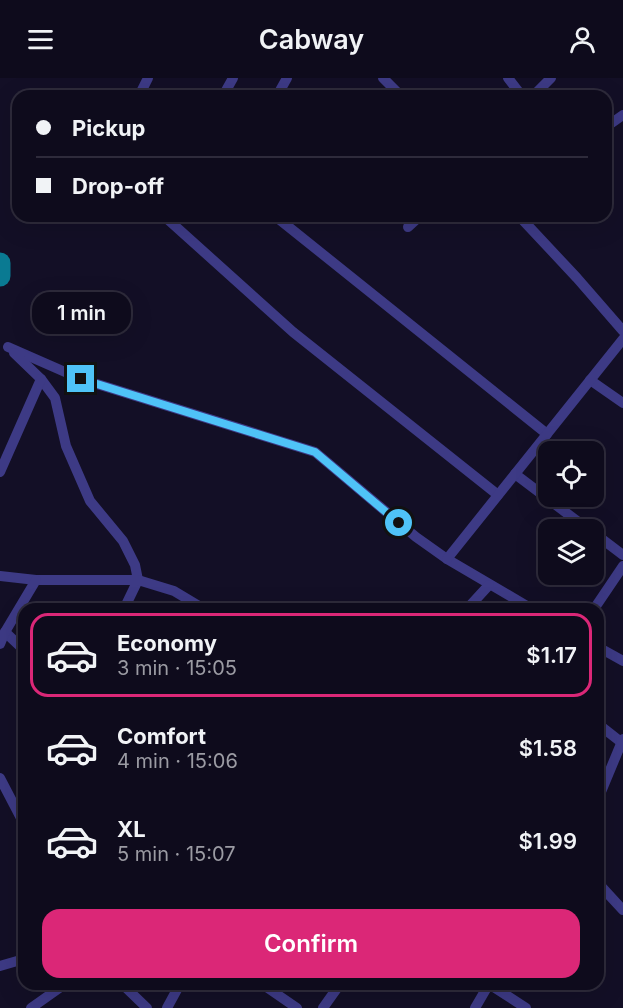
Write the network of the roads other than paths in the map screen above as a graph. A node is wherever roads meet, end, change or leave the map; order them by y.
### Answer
1 (508, 78) edge
2 (551, 78) edge
3 (517, 90) edge
4 (539, 90) edge
5 (171, 222) edge
6 (285, 222) edge
7 (413, 222) edge
8 (525, 222) edge
9 (408, 227) dead end
10 (623, 331) edge
11 (623, 339) edge
12 (41, 379) junction
13 (590, 380) junction
14 (623, 403) edge
15 (546, 434) junction
16 (0, 472) edge
17 (515, 474) junction
18 (498, 495) junction
19 (574, 519) edge
20 (604, 541) edge
21 (623, 555) edge
22 (447, 559) junction
23 (623, 566) edge
24 (0, 576) edge
25 (36, 580) junction
26 (138, 580) junction
27 (489, 585) junction
28 (22, 603) edge
29 (127, 603) edge
30 (194, 603) edge
31 (472, 603) edge
32 (521, 603) edge
33 (598, 603) edge
34 (18, 610) edge
35 (5, 632) junction
36 (0, 644) edge
37 (18, 644) edge
38 (604, 650) edge
39 (623, 661) edge
40 (604, 728) edge
41 (622, 741) edge
42 (0, 778) edge
43 (604, 784) edge
44 (18, 811) edge
45 (604, 889) edge
46 (623, 910) edge
47 (18, 961) edge
48 (0, 966) edge
49 (56, 990) edge
50 (128, 990) edge
51 (177, 990) edge
52 (271, 990) edge
53 (336, 990) edge
54 (486, 990) edge
55 (498, 990) edge
56 (31, 1008) edge
57 (147, 1008) edge
58 (167, 1008) edge
59 (297, 1008) edge
60 (323, 1008) edge
61 (475, 1008) edge
62 (526, 1008) edge

1 - 3 street
2 - 4 street
5 - 18 street
6 - 15 street
7 - 9 street
8 - 10 street
11 - 13 street
12 - 16 street
12 - 22 street
12 - 26 street
13 - 14 street
13 - 15 street
15 - 17 street
17 - 18 street
17 - 19 street
18 - 22 street
20 - 21 street
22 - 27 street
23 - 33 street
24 - 25 street
25 - 26 street
25 - 28 street
26 - 29 street
26 - 30 street
27 - 31 street
27 - 32 street
34 - 35 street
35 - 36 street
35 - 37 street
38 - 39 street
40 - 41 street
41 - 43 street
42 - 44 street
45 - 46 street
47 - 48 street
49 - 56 street
50 - 57 street
51 - 58 street
52 - 59 street
53 - 60 street
54 - 61 street
55 - 62 street

